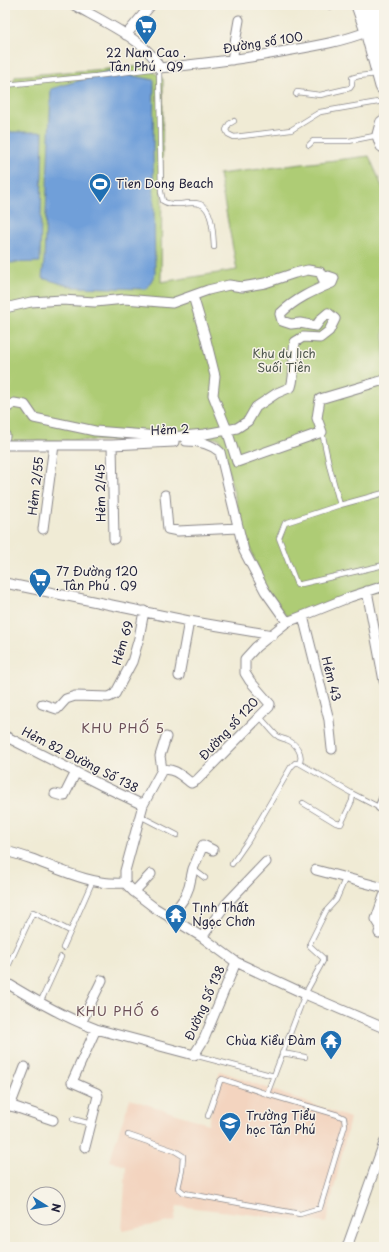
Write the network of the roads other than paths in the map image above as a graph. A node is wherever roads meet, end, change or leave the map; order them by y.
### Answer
1 (74, 5) edge
2 (151, 5) edge
3 (360, 5) edge
4 (375, 5) edge
5 (239, 20) dead end
6 (378, 30) edge
7 (126, 35) junction
8 (232, 60) junction
9 (159, 68) junction
10 (383, 80) edge
11 (5, 85) edge
12 (296, 94) dead end
13 (384, 101) edge
14 (234, 121) dead end
15 (383, 134) edge
16 (308, 145) dead end
17 (214, 247) dead end
18 (192, 296) junction
19 (5, 308) edge
20 (384, 380) edge
21 (5, 409) edge
22 (227, 430) junction
23 (322, 432) junction
24 (5, 445) edge
25 (112, 445) junction
26 (54, 446) junction
27 (384, 493) edge
28 (165, 495) dead end
29 (340, 505) junction
30 (238, 528) junction
31 (43, 529) dead end
32 (114, 539) dead end
33 (384, 565) edge
34 (5, 583) edge
35 (384, 586) edge
36 (367, 591) junction
37 (144, 612) junction
38 (303, 616) junction
39 (189, 622) junction
40 (287, 622) junction
41 (273, 635) junction
42 (179, 676) dead end
43 (384, 681) edge
44 (42, 704) dead end
45 (259, 716) junction
46 (5, 736) edge
47 (166, 737) dead end
48 (332, 749) dead end
49 (298, 762) junction
50 (162, 770) junction
51 (76, 772) junction
52 (55, 794) dead end
53 (354, 794) junction
54 (384, 798) edge
55 (302, 803) dead end
56 (143, 804) junction
57 (382, 808) edge
58 (140, 816) junction
59 (177, 835) dead end
60 (213, 850) dead end
61 (5, 851) edge
62 (266, 862) dead end
63 (232, 864) dead end
64 (193, 869) junction
65 (316, 870) dead end
66 (150, 874) dead end
67 (205, 878) dead end
68 (345, 879) junction
69 (93, 880) junction
70 (125, 883) junction
71 (384, 888) edge
72 (134, 892) junction
73 (384, 896) edge
74 (170, 918) junction
75 (70, 931) junction
76 (379, 933) dead end
77 (202, 937) junction
78 (63, 948) dead end
79 (61, 957) dead end
80 (236, 962) junction
81 (5, 973) edge
82 (102, 980) dead end
83 (5, 982) edge
84 (304, 994) junction
85 (40, 1003) junction
86 (82, 1023) junction
87 (383, 1026) edge
88 (96, 1029) junction
89 (282, 1053) junction
90 (194, 1055) junction
91 (305, 1057) dead end
92 (25, 1068) dead end
93 (274, 1076) junction
94 (267, 1094) junction
95 (7, 1105) edge
96 (208, 1116) dead end
97 (73, 1119) dead end
98 (53, 1120) dead end
99 (91, 1124) junction
100 (128, 1135) dead end
101 (384, 1143) edge
102 (85, 1146) dead end
103 (347, 1247) edge

1 - 7 street
2 - 7 street
3 - 6 highway
4 - 6 highway
5 - 8 street
6 - 8 street, Đường số 100
6 - 10 highway
7 - 9 street
8 - 9 street, Đường số 100
9 - 11 lane
9 - 17 lane
10 - 12 lane
13 - 14 lane
15 - 16 lane
18 - 19 street
18 - 22 street
18 - 22 street
20 - 23 street
21 - 22 street
22 - 23 street
23 - 29 lane
24 - 26 street, Hẻm 2
25 - 26 street, Hẻm 2
25 - 30 street, Hẻm 2
25 - 32 street, Hẻm 2/45
26 - 31 street, Hẻm 2/55
27 - 29 lane
28 - 30 street
29 - 33 lane
30 - 40 street, Hẻm 2
34 - 37 street
35 - 36 street, Đường số 120
36 - 38 street, Đường số 120
36 - 43 street
37 - 39 street
37 - 44 street, Hẻm 69
38 - 40 street, Đường số 120
38 - 48 street, Hẻm 43
39 - 41 street
39 - 42 street
40 - 41 street, Đường số 120
41 - 45 street, Đường số 120
45 - 49 lane
45 - 50 street, Đường số 120
46 - 51 street, Hẻm 82 Đường Số 138
47 - 50 street
49 - 53 lane
49 - 63 lane
50 - 56 street
51 - 52 street
51 - 56 street, Hẻm 82 Đường Số 138
53 - 55 lane
53 - 57 lane
54 - 57 street
56 - 58 street, Hẻm 82 Đường Số 138
58 - 59 lane
58 - 70 street, Hẻm 82 Đường Số 138
60 - 64 street
61 - 69 street
62 - 77 street
64 - 67 lane
64 - 74 street
65 - 68 street
66 - 72 street
68 - 71 street
68 - 84 lane
69 - 70 street
69 - 75 lane
70 - 72 street
72 - 74 street
73 - 76 street
74 - 77 street
75 - 78 lane
75 - 81 lane
77 - 80 street
79 - 85 lane
80 - 84 street, Đường Số 138
80 - 90 street, Đường Số 138
82 - 86 street
83 - 85 street, Đường Số 138
84 - 87 street, Đường Số 138
84 - 89 lane
85 - 86 street, Đường Số 138
86 - 88 street, Đường Số 138
88 - 90 street, Đường Số 138
88 - 99 street
89 - 91 lane
89 - 93 lane
90 - 93 lane, Đường Số 138
92 - 95 street
93 - 94 lane
94 - 96 lane
94 - 100 lane
95 - 98 street
97 - 99 lane
99 - 102 street
101 - 103 street

